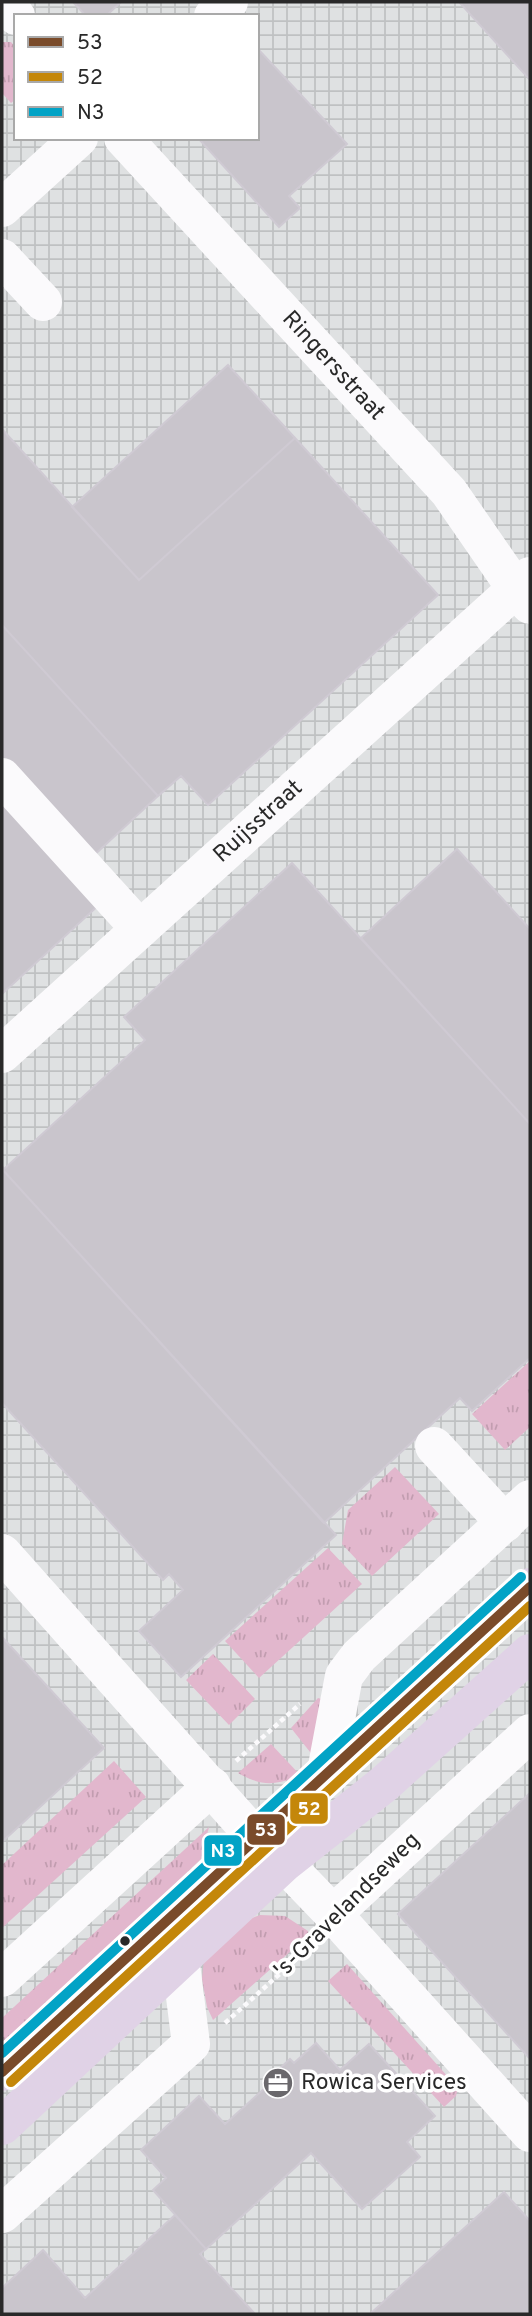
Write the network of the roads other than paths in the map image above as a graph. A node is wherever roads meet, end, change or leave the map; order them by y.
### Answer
1 (229, 2) edge
2 (215, 14) edge
3 (77, 140) edge
4 (125, 140) edge
5 (2, 208) edge
6 (2, 258) edge
7 (43, 302) dead end
8 (526, 590) edge
9 (2, 777) edge
10 (140, 929) junction
11 (2, 1054) edge
12 (434, 1446) dead end
13 (518, 1511) edge
14 (2, 1553) edge
15 (530, 1587) edge
16 (530, 1653) edge
17 (530, 1733) edge
18 (325, 1777) junction
19 (212, 1786) junction
20 (270, 1851) junction
21 (333, 1914) junction
22 (180, 1957) junction
23 (2, 1978) edge
24 (2, 2072) edge
25 (2, 2126) edge
26 (530, 2133) edge
27 (2, 2214) edge

1 - 2 street
3 - 5 street
4 - 8 street, Ringersstraat
6 - 7 street
8 - 10 street, Ruijsstraat
9 - 10 street
10 - 11 street, Ruijsstraat
12 - 13 street
13 - 18 street
14 - 19 street
15 - 18 main road
16 - 20 main road
17 - 21 street, 's-Gravelandseweg
18 - 20 main road
19 - 20 street
19 - 23 street
20 - 21 street
20 - 22 main road
20 - 24 main road
21 - 26 street
22 - 25 main road
22 - 27 street

